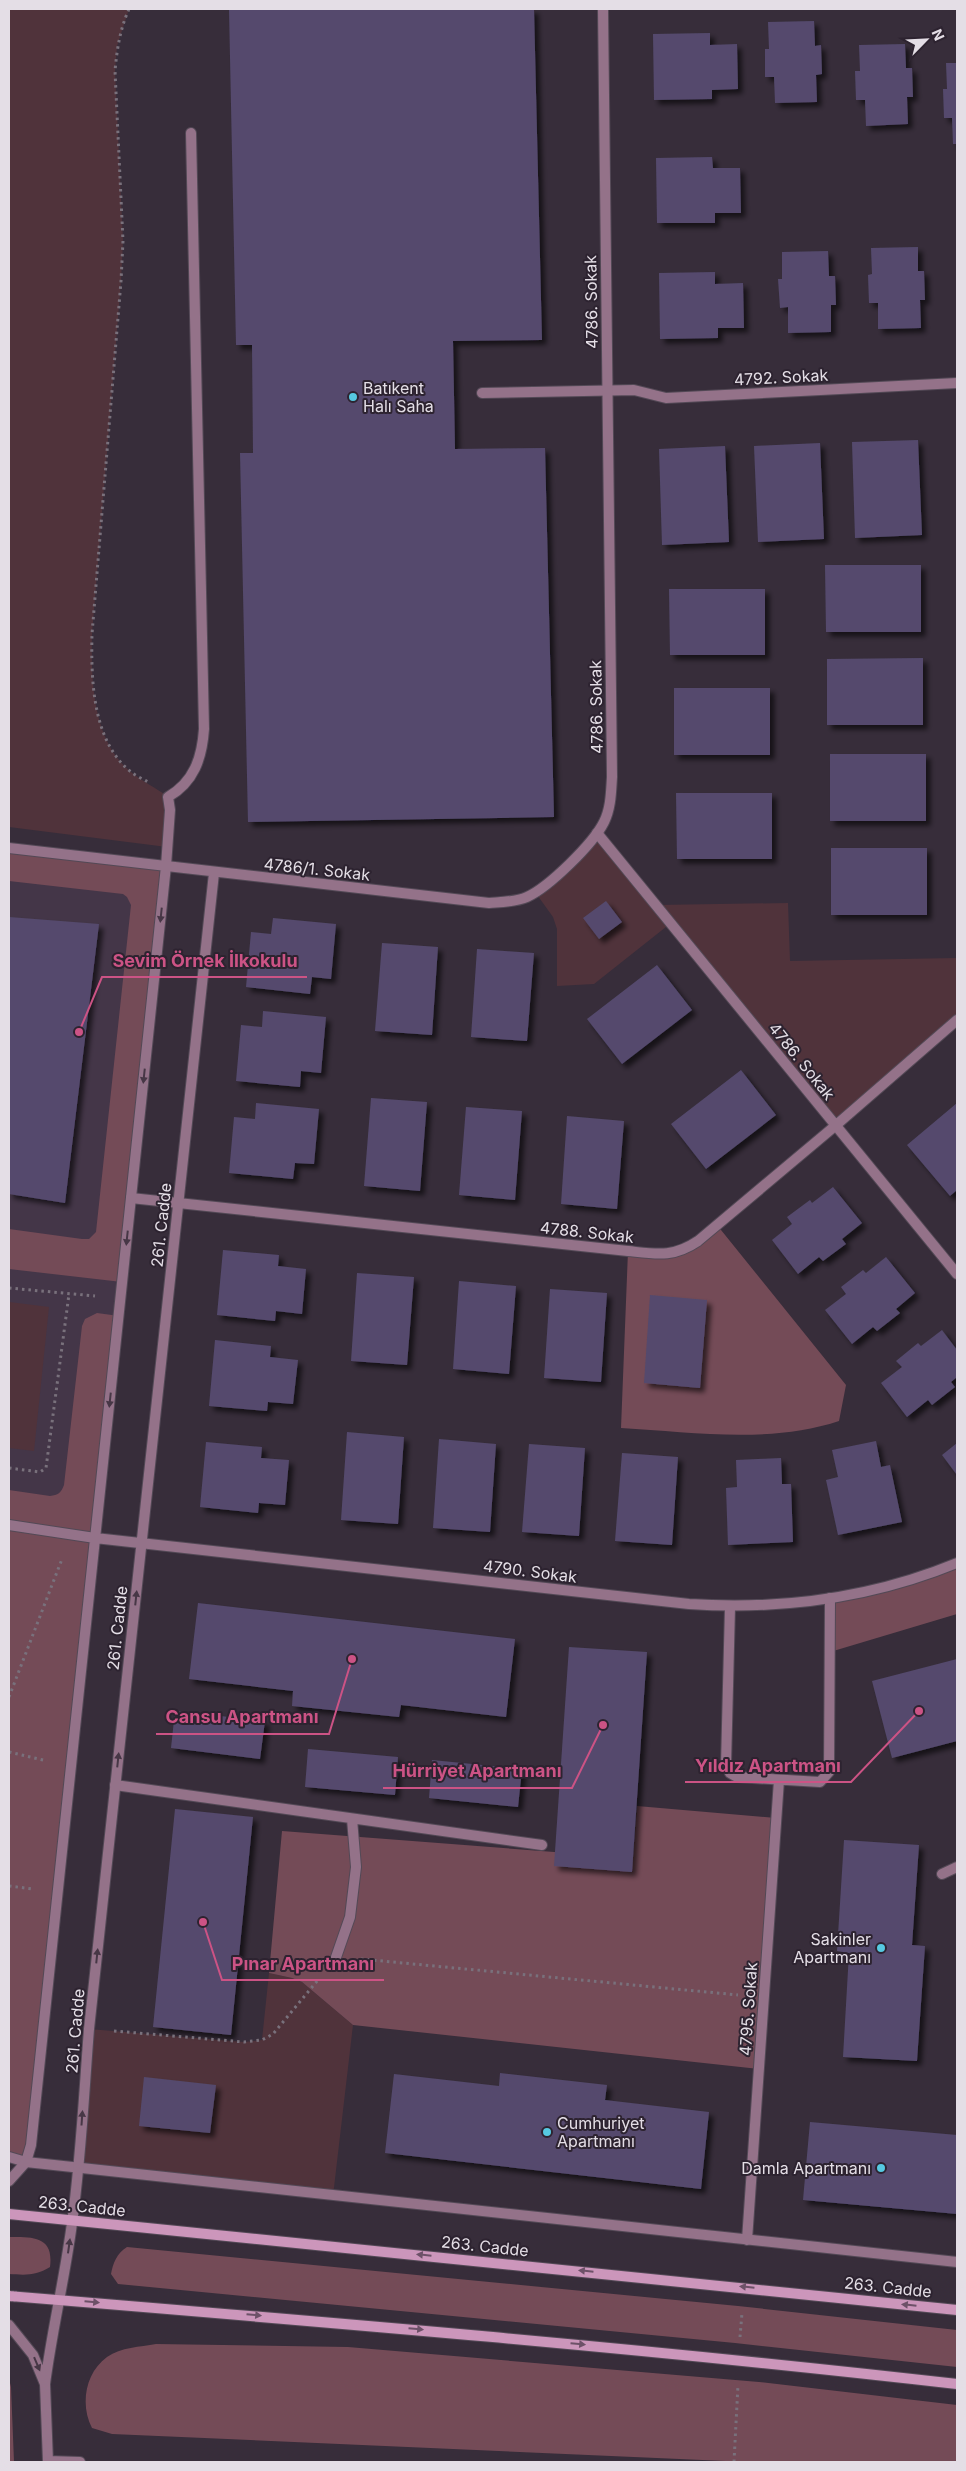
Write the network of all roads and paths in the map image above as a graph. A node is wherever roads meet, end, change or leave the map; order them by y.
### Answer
1 (129, 9) edge
2 (603, 9) edge
3 (191, 133) dead end
4 (957, 383) edge
5 (608, 390) junction
6 (482, 393) dead end
7 (168, 798) junction
8 (597, 833) junction
9 (9, 848) edge
10 (166, 866) junction
11 (214, 873) junction
12 (957, 1020) edge
13 (835, 1126) junction
14 (131, 1198) junction
15 (178, 1203) junction
16 (957, 1274) edge
17 (9, 1288) edge
18 (69, 1294) junction
19 (120, 1299) junction
20 (9, 1468) edge
21 (9, 1525) edge
22 (72, 1535) junction
23 (95, 1538) junction
24 (142, 1542) junction
25 (957, 1563) edge
26 (830, 1598) junction
27 (730, 1607) junction
28 (9, 1680) edge
29 (14, 1682) junction
30 (9, 1697) edge
31 (9, 1752) edge
32 (71, 1764) junction
33 (779, 1780) junction
34 (116, 1786) junction
35 (352, 1819) junction
36 (542, 1845) dead end
37 (957, 1867) edge
38 (942, 1874) dead end
39 (334, 1963) junction
40 (764, 1997) junction
41 (89, 2029) junction
42 (9, 2158) edge
43 (26, 2162) junction
44 (79, 2167) junction
45 (9, 2181) edge
46 (9, 2214) edge
47 (73, 2220) junction
48 (747, 2240) junction
49 (957, 2262) edge
50 (9, 2296) edge
51 (58, 2300) junction
52 (957, 2310) edge
53 (9, 2325) edge
54 (45, 2384) junction
55 (957, 2384) edge
56 (48, 2462) edge
57 (80, 2462) edge

1 - 7 path
2 - 5 street, 4786. Sokak
3 - 7 street
4 - 5 street, 4792. Sokak
5 - 6 street, 4792. Sokak
5 - 8 street, 4786. Sokak
7 - 10 street, 261. Cadde
8 - 11 street, 4786/1. Sokak
8 - 13 street, 4786. Sokak
9 - 10 street, 4786/1. Sokak
10 - 11 street, 4786/1. Sokak
10 -> 14 street, 261. Cadde
11 - 15 street, 261. Cadde
12 - 13 street, 4788. Sokak
13 - 15 street, 4788. Sokak
13 - 16 street, 4786. Sokak
14 - 15 street, 4788. Sokak
14 -> 19 street, 261. Cadde
15 - 24 street, 261. Cadde
17 - 18 path
18 - 19 path
18 - 20 path
19 -> 23 street, 261. Cadde
21 - 22 street, 4790. Sokak
22 - 23 street, 4790. Sokak
22 - 29 path
23 - 24 street, 4790. Sokak
23 - 32 street, 261. Cadde
24 - 27 street, 4790. Sokak
34 -> 24 street, 261. Cadde
25 - 26 street, 4790. Sokak
26 - 27 street, 4790. Sokak
26 - 33 street
27 - 33 street
28 - 29 path
29 - 30 path
31 - 32 path
32 - 43 street, 261. Cadde
33 - 40 street, 4795. Sokak
34 - 35 street
41 -> 34 street, 261. Cadde
35 - 36 street
35 - 39 street
37 - 38 street
39 - 40 path
39 - 41 path
40 - 48 street, 4795. Sokak
44 -> 41 street, 261. Cadde
42 - 43 street
43 - 44 street
43 - 45 street, 261. Cadde
44 - 47 street, 261. Cadde
44 - 48 street
46 - 47 main road, 263. Cadde
51 -> 47 street, 261. Cadde
52 -> 47 main road, 263. Cadde
48 - 49 street
50 - 51 main road
51 - 54 street, 261. Cadde
51 -> 55 main road
53 -> 54 street, 261. Cadde
54 - 56 street, 261. Cadde
56 - 57 street

